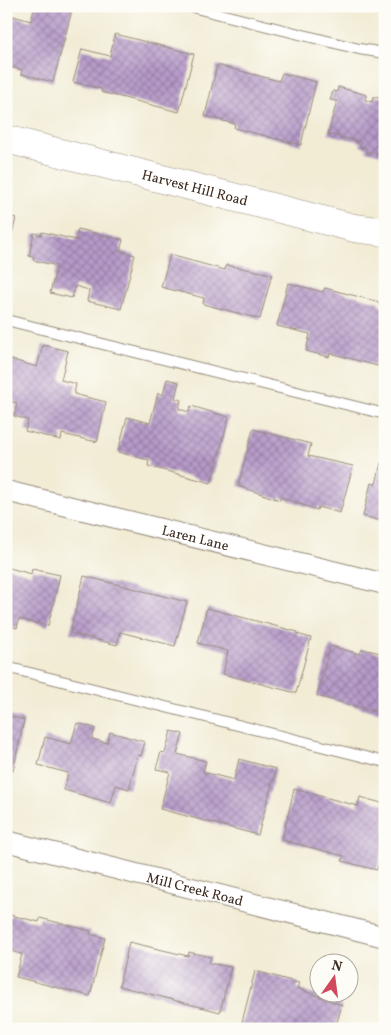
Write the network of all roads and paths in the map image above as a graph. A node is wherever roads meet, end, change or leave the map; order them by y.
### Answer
1 (188, 6) edge
2 (385, 53) edge
3 (6, 139) edge
4 (385, 232) edge
5 (6, 320) edge
6 (385, 414) edge
7 (6, 491) edge
8 (385, 584) edge
9 (6, 667) edge
10 (385, 762) edge
11 (6, 840) edge
12 (385, 937) edge

1 - 2 lane
3 - 4 street, Harvest Hill Road
5 - 6 lane
7 - 8 street, Laren Lane
9 - 10 lane
11 - 12 street, Mill Creek Road

